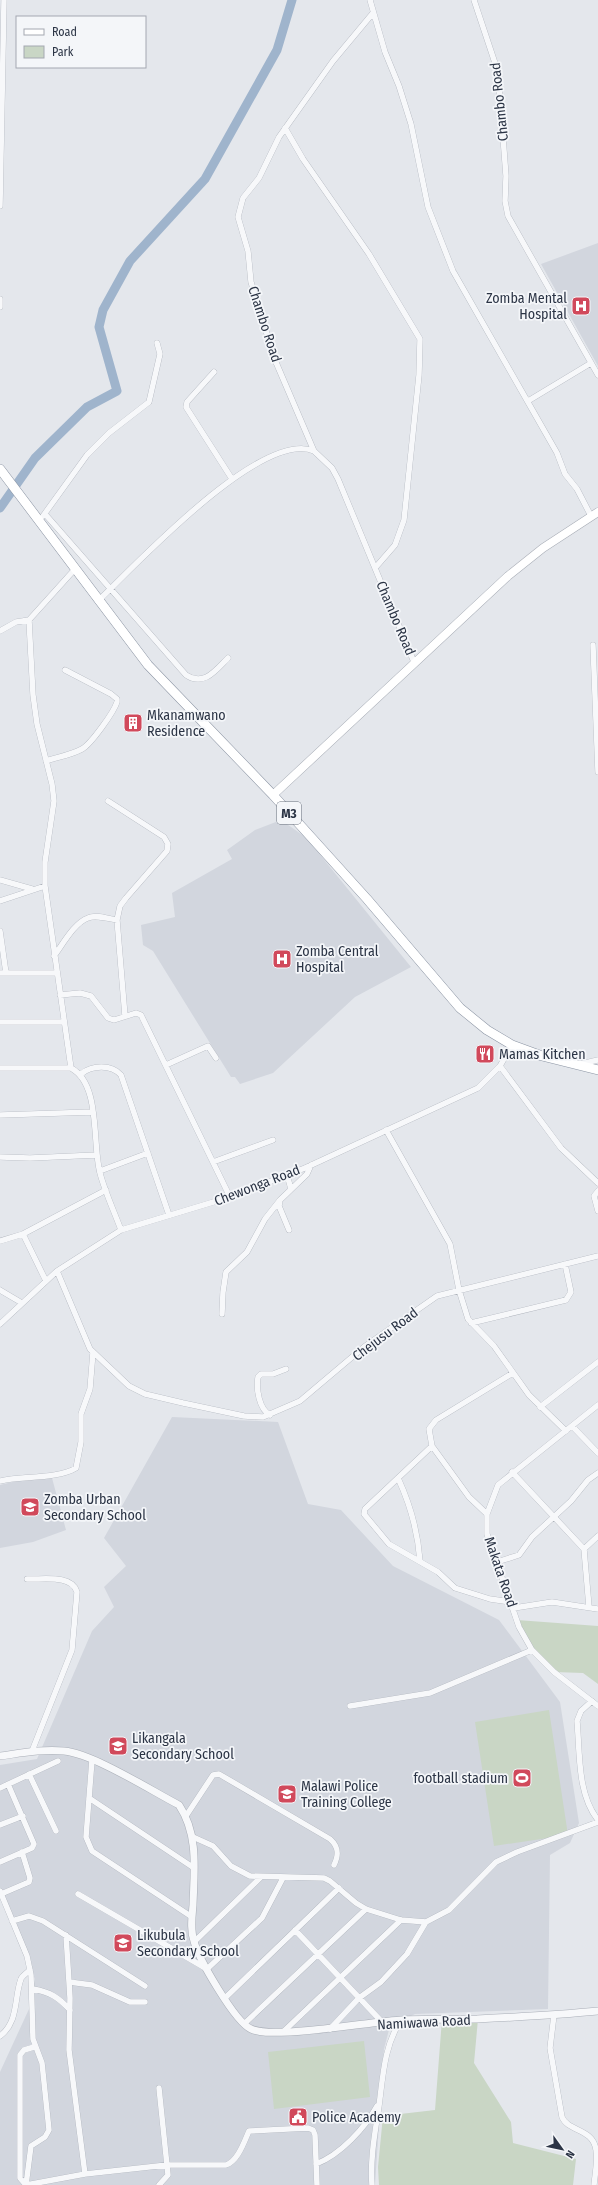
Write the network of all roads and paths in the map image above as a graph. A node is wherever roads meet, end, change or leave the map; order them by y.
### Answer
1 (4, 0) edge
2 (370, 0) edge
3 (474, 0) edge
4 (373, 13) junction
5 (285, 128) junction
6 (1, 184) edge
7 (0, 206) edge
8 (0, 299) edge
9 (0, 307) edge
10 (157, 343) dead end
11 (591, 363) junction
12 (214, 372) dead end
13 (598, 375) edge
14 (528, 401) junction
15 (314, 451) junction
16 (0, 469) edge
17 (232, 479) junction
18 (595, 514) edge
19 (42, 518) junction
20 (375, 568) junction
21 (75, 569) junction
22 (111, 589) junction
23 (98, 601) junction
24 (29, 620) junction
25 (0, 631) edge
26 (593, 645) dead end
27 (228, 658) dead end
28 (414, 662) junction
29 (65, 670) dead end
30 (598, 749) edge
31 (46, 760) junction
32 (598, 772) edge
33 (273, 795) junction
34 (108, 801) dead end
35 (0, 880) edge
36 (45, 886) junction
37 (32, 889) junction
38 (0, 901) edge
39 (117, 920) junction
40 (0, 931) edge
41 (54, 956) junction
42 (3, 973) edge
43 (57, 973) junction
44 (60, 995) junction
45 (125, 1016) junction
46 (0, 1022) edge
47 (64, 1022) junction
48 (512, 1045) junction
49 (216, 1058) dead end
50 (598, 1060) edge
51 (166, 1065) junction
52 (579, 1065) junction
53 (500, 1066) junction
54 (0, 1068) edge
55 (71, 1068) junction
56 (598, 1070) edge
57 (81, 1074) junction
58 (93, 1112) junction
59 (0, 1115) edge
60 (386, 1130) junction
61 (273, 1140) dead end
62 (148, 1153) junction
63 (97, 1155) junction
64 (0, 1157) edge
65 (213, 1162) junction
66 (311, 1165) junction
67 (100, 1171) junction
68 (287, 1175) junction
69 (598, 1183) edge
70 (291, 1189) junction
71 (106, 1190) junction
72 (598, 1191) edge
73 (230, 1197) junction
74 (280, 1200) junction
75 (598, 1211) edge
76 (169, 1215) junction
77 (121, 1230) junction
78 (289, 1230) dead end
79 (23, 1234) junction
80 (0, 1241) edge
81 (598, 1256) edge
82 (565, 1264) junction
83 (56, 1271) junction
84 (45, 1279) junction
85 (0, 1290) edge
86 (459, 1290) junction
87 (22, 1303) junction
88 (222, 1314) dead end
89 (472, 1323) junction
90 (0, 1324) edge
91 (92, 1352) junction
92 (598, 1362) edge
93 (286, 1369) dead end
94 (513, 1373) junction
95 (598, 1405) edge
96 (540, 1407) junction
97 (270, 1415) junction
98 (572, 1426) junction
99 (566, 1431) junction
100 (432, 1446) junction
101 (598, 1453) edge
102 (512, 1472) junction
103 (598, 1472) edge
104 (398, 1478) junction
105 (0, 1481) edge
106 (487, 1514) junction
107 (553, 1516) junction
108 (598, 1536) edge
109 (584, 1549) junction
110 (420, 1561) junction
111 (498, 1562) junction
112 (27, 1579) dead end
113 (511, 1602) junction
114 (589, 1607) junction
115 (514, 1608) junction
116 (598, 1609) edge
117 (532, 1650) junction
118 (592, 1701) junction
119 (350, 1706) dead end
120 (598, 1706) edge
121 (32, 1751) junction
122 (0, 1756) edge
123 (92, 1760) junction
124 (58, 1761) dead end
125 (29, 1774) junction
126 (8, 1784) junction
127 (0, 1788) edge
128 (89, 1798) junction
129 (23, 1816) junction
130 (186, 1816) junction
131 (598, 1821) edge
132 (0, 1825) edge
133 (56, 1831) dead end
134 (193, 1837) junction
135 (22, 1852) junction
136 (0, 1862) edge
137 (334, 1865) dead end
138 (194, 1868) junction
139 (260, 1878) junction
140 (283, 1878) junction
141 (340, 1888) junction
142 (1, 1892) edge
143 (78, 1894) dead end
144 (366, 1909) junction
145 (192, 1917) junction
146 (401, 1920) junction
147 (12, 1921) junction
148 (426, 1922) junction
149 (295, 1930) junction
150 (66, 1935) junction
151 (194, 1942) junction
152 (318, 1954) junction
153 (30, 1970) junction
154 (207, 1970) junction
155 (340, 1978) junction
156 (69, 1982) junction
157 (145, 1986) dead end
158 (32, 1989) junction
159 (225, 1998) junction
160 (359, 1998) junction
161 (145, 2002) dead end
162 (70, 2010) junction
163 (598, 2011) edge
164 (554, 2015) junction
165 (401, 2020) junction
166 (384, 2023) junction
167 (244, 2024) junction
168 (329, 2029) junction
169 (283, 2032) junction
170 (0, 2036) edge
171 (34, 2047) junction
172 (159, 2088) dead end
173 (380, 2102) junction
174 (597, 2149) edge
175 (316, 2164) junction
176 (167, 2165) junction
177 (86, 2174) junction
178 (596, 2178) edge
179 (26, 2185) edge
180 (159, 2185) edge
181 (317, 2185) edge
182 (372, 2185) edge
183 (594, 2185) edge

1 - 6 street
2 - 4 street
3 - 11 street, Chambo Road
4 - 5 street, Chambo Road
4 - 14 street
5 - 15 street, Chambo Road
5 - 20 street
6 - 7 street
8 - 9 street
10 - 19 street
11 - 13 street, Chambo Road
11 - 14 street
12 - 17 street
14 - 18 street
15 - 17 street
15 - 20 street, Chambo Road
16 - 19 highway, M3
17 - 22 street
18 - 28 main road
19 - 21 highway, M3
19 - 22 street
20 - 28 street, Chambo Road
21 - 23 highway, M3
21 - 24 street
22 - 23 street
22 - 27 street
23 - 33 highway, M3
24 - 25 street
24 - 31 street
26 - 30 street
28 - 33 main road
29 - 31 street
30 - 32 street
31 - 36 street
33 - 48 highway, M3
34 - 39 street
35 - 37 street
36 - 37 street
36 - 41 street
37 - 38 street
39 - 41 street
39 - 45 street
40 - 42 street
41 - 43 street
42 - 43 street
43 - 44 street
44 - 45 street
44 - 47 street
45 - 51 street
46 - 47 street
47 - 55 street
48 - 52 highway, M3
48 - 53 street, Chewonga Road
49 - 51 street
50 - 52 street
51 - 65 street
52 - 56 highway, M3
53 - 60 street, Chewonga Road
53 - 69 street
54 - 55 street
55 - 57 street
57 - 58 street
57 - 62 street
58 - 59 street
58 - 63 street
60 - 66 street, Chewonga Road
60 - 86 street
61 - 65 street
62 - 67 street
62 - 76 street
63 - 64 street
63 - 67 street
65 - 73 street
66 - 68 street, Chewonga Road
66 - 70 street
67 - 71 street
68 - 70 street
68 - 73 street, Chewonga Road
70 - 74 street
71 - 77 street
71 - 79 street
72 - 75 street
73 - 76 street, Chewonga Road
74 - 78 street
74 - 88 street
76 - 77 street, Chewonga Road
77 - 83 street, Chewonga Road
79 - 80 street
79 - 84 street
81 - 82 street, Chejusu Road
82 - 86 street, Chejusu Road
82 - 89 street
83 - 84 street, Chewonga Road
83 - 91 street
84 - 87 street, Chewonga Road
85 - 87 street
86 - 89 street
86 - 97 street, Chejusu Road
87 - 90 street, Chewonga Road
89 - 94 street
91 - 97 street, Chejusu Road
91 - 105 street
92 - 96 street
93 - 97 street
94 - 96 street
94 - 100 street
95 - 98 street, Makata Road
96 - 99 street
98 - 99 street, Makata Road
98 - 101 street
99 - 102 street, Makata Road
100 - 104 street
100 - 106 street
102 - 106 street, Makata Road
102 - 107 street
103 - 107 street
104 - 110 street
104 - 110 street
106 - 111 street, Makata Road
107 - 109 street
107 - 111 street
108 - 109 street
109 - 114 street
110 - 113 street
111 - 113 street, Makata Road
112 - 121 street
113 - 115 street, Makata Road
114 - 115 street
114 - 116 street
115 - 117 street, Makata Road
117 - 118 street, Makata Road
117 - 119 street
118 - 120 street, Makata Road
118 - 131 street
121 - 122 street
121 - 123 street
123 - 128 street
123 - 130 street
124 - 125 street
125 - 126 street
125 - 133 street
126 - 127 street
126 - 129 street
128 - 138 street
128 - 145 street
129 - 132 street
129 - 135 street
130 - 134 street
130 - 137 street
131 - 148 street
134 - 138 street
134 - 139 street
135 - 136 street
135 - 142 street
138 - 145 street
139 - 140 street
139 - 151 street
140 - 141 street
140 - 154 street
141 - 144 street
141 - 149 street
142 - 147 street
143 - 154 street
144 - 146 street
144 - 152 street
145 - 151 street
146 - 148 street
146 - 155 street
147 - 150 street
147 - 153 street
148 - 160 street
149 - 152 street
149 - 159 street
150 - 156 street
150 - 157 street
151 - 154 street
152 - 155 street
152 - 167 street
153 - 158 street
153 - 170 street
154 - 159 street
155 - 160 street
155 - 169 street
156 - 161 street
156 - 162 street
158 - 162 street
158 - 171 street
159 - 167 street
160 - 166 street
160 - 168 street
162 - 177 street
163 - 164 street, Namiwawa Road
164 - 165 street, Namiwawa Road
164 - 174 street
165 - 166 street, Namiwawa Road
165 - 173 street
166 - 168 street, Namiwawa Road
167 - 169 street, Namiwawa Road
168 - 169 street, Namiwawa Road
171 - 179 street
171 - 179 street
172 - 176 street
173 - 175 street
173 - 182 street
174 - 178 street
175 - 176 street
175 - 181 street
176 - 177 street
176 - 180 street
177 - 179 street
178 - 183 street

